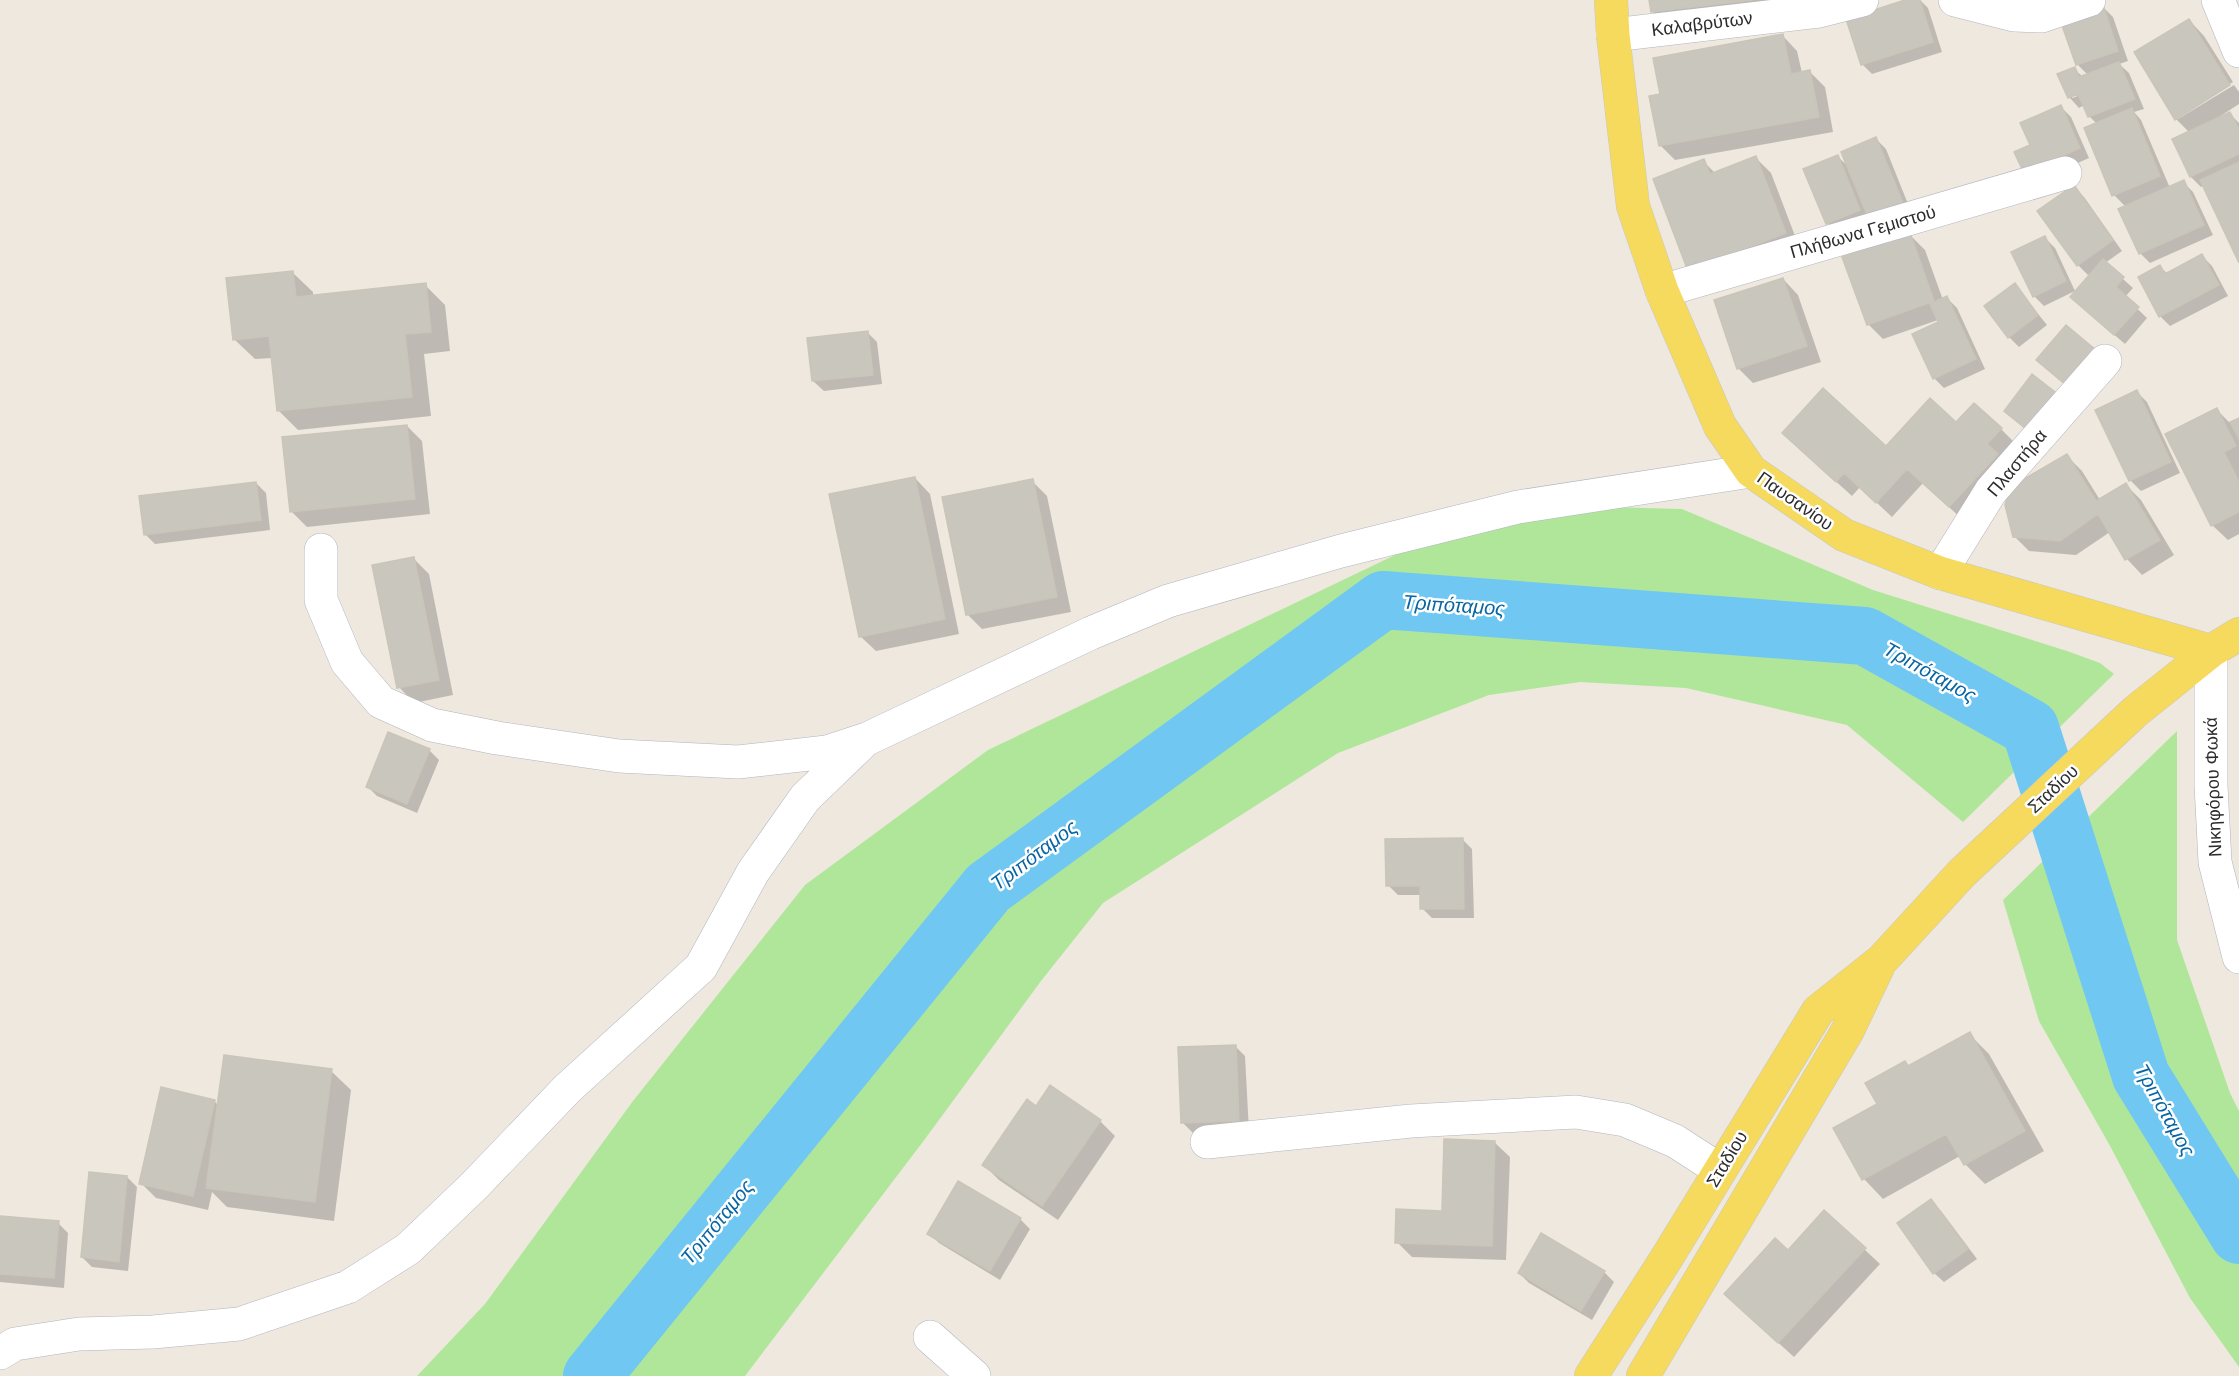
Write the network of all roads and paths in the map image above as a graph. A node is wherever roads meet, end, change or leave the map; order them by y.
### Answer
1 (1611, 0) edge
2 (1862, 0) edge
3 (1955, 0) edge
4 (2089, 0) edge
5 (2218, 0) edge
6 (2012, 7) edge
7 (1613, 35) junction
8 (2239, 51) edge
9 (2065, 172) dead end
10 (1662, 291) junction
11 (2105, 361) dead end
12 (1751, 471) junction
13 (321, 550) dead end
14 (1940, 573) junction
15 (2239, 634) edge
16 (2211, 651) junction
17 (867, 739) junction
18 (2227, 858) edge
19 (2239, 957) edge
20 (1882, 960) junction
21 (1207, 1142) dead end
22 (1720, 1170) junction
23 (930, 1336) dead end
24 (0, 1353) edge
25 (974, 1376) edge
26 (1591, 1376) edge
27 (1644, 1376) edge

1 - 7 main road, Παυσανίου
2 - 7 street, Καλαβρύτων
3 - 6 street
4 - 6 street
5 - 8 street
7 - 10 main road, Παυσανίου
9 - 10 street, Πλήθωνα Γεμιστού
10 - 12 main road, Παυσανίου
11 - 14 street, Πλαστήρα
12 - 14 main road, Παυσανίου
12 - 17 street
13 - 17 street
14 - 16 main road, Παυσανίου
15 - 16 main road, Σταδίου
16 - 18 street, Νικηφόρου Φωκά
16 - 20 main road, Σταδίου
17 - 24 street
18 - 19 street, Νικηφόρου Φωκά
20 - 22 main road, Σταδίου
20 - 27 main road, Σταδίου
21 - 22 street
22 - 26 main road, Σταδίου
23 - 25 street

